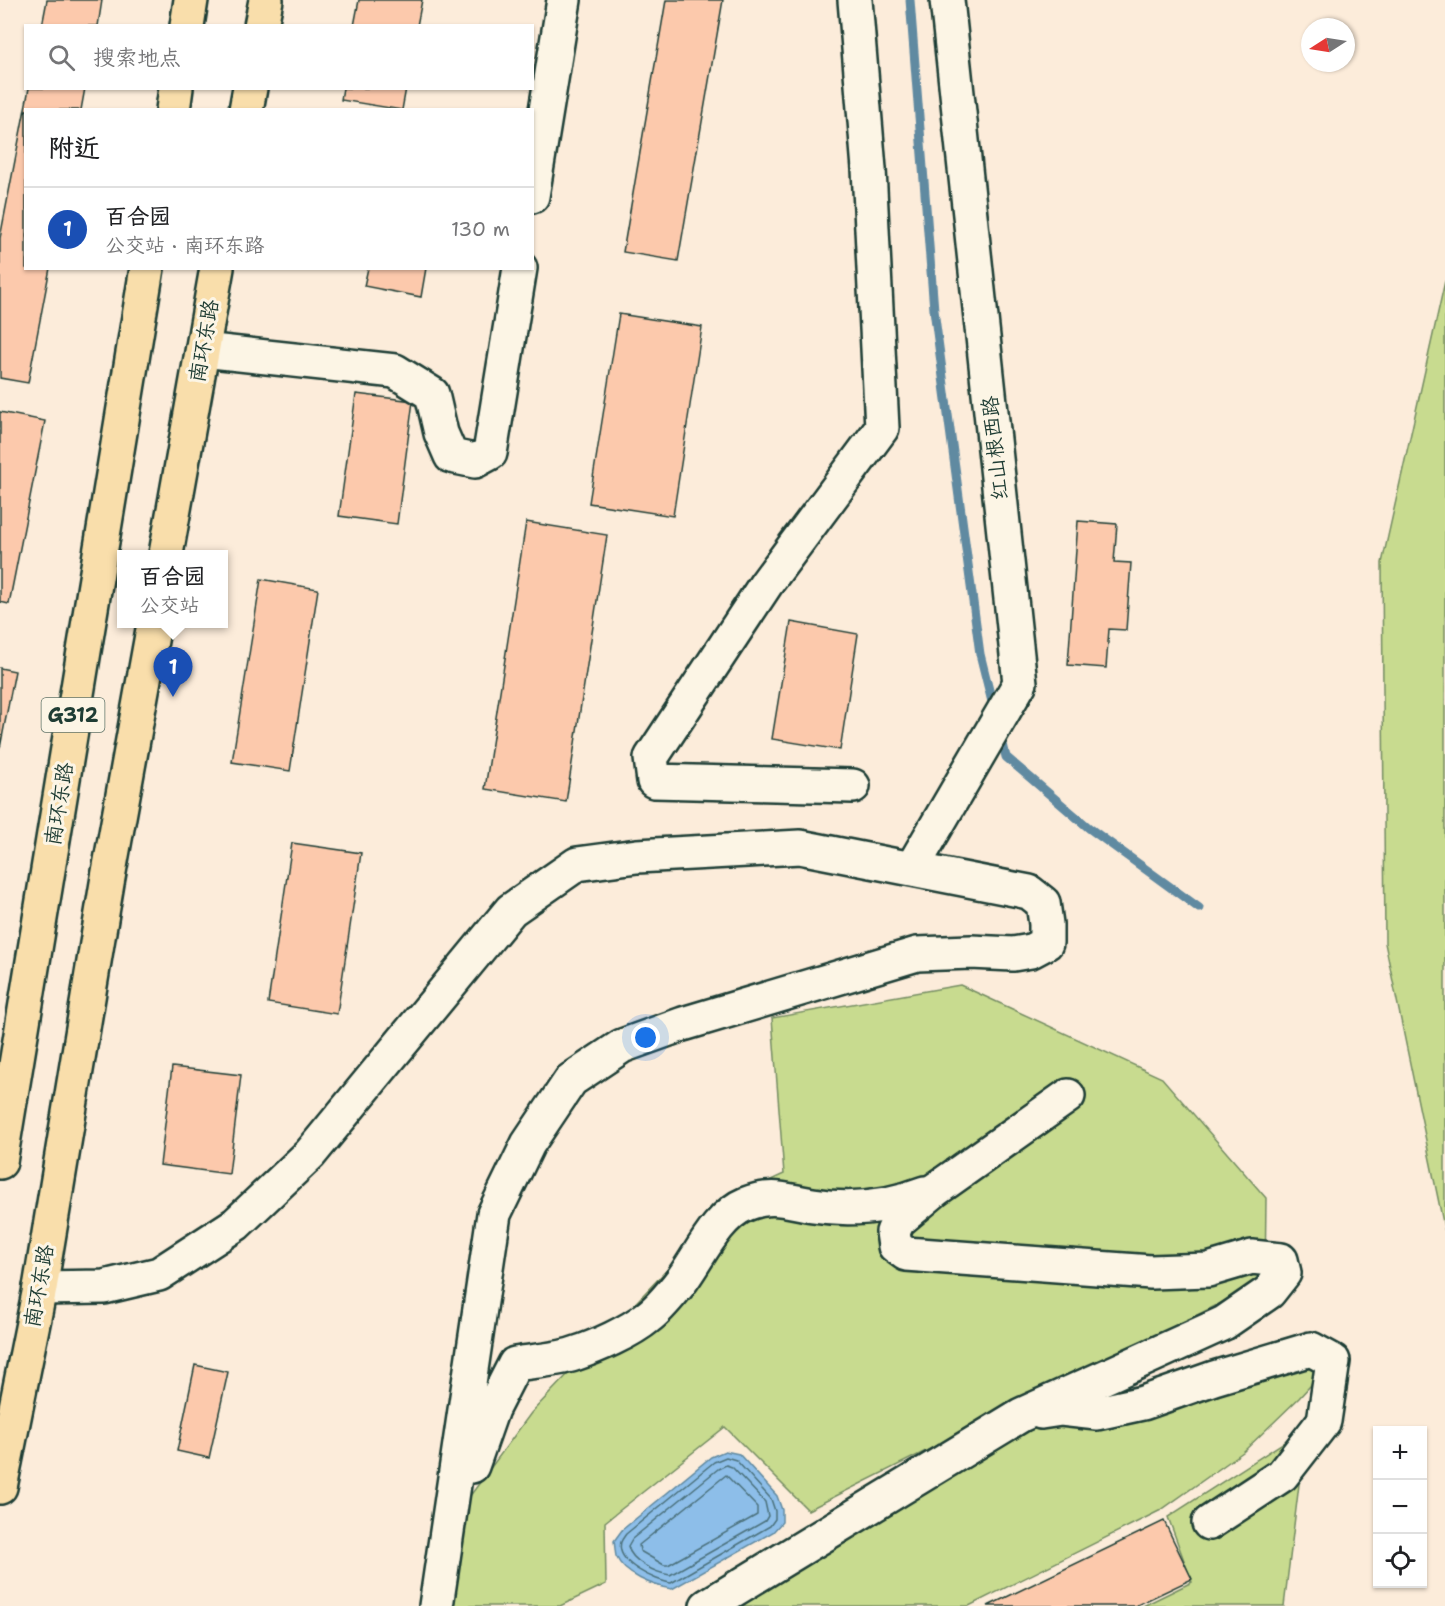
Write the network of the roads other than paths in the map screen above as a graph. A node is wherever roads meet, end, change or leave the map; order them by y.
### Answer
1 (191, 0) edge
2 (266, 0) edge
3 (564, 0) edge
4 (855, 0) edge
5 (947, 0) edge
6 (187, 24) edge
7 (261, 24) edge
8 (176, 90) edge
9 (250, 90) edge
10 (173, 108) edge
11 (246, 108) edge
12 (534, 184) edge
13 (147, 270) edge
14 (217, 270) edge
15 (520, 270) edge
16 (203, 350) junction
17 (167, 550) edge
18 (153, 628) edge
19 (853, 786) dead end
20 (912, 868) junction
21 (1068, 1096) dead end
22 (0, 1162) edge
23 (935, 1190) junction
24 (40, 1288) junction
25 (1021, 1415) junction
26 (0, 1488) edge
27 (452, 1502) junction
28 (1209, 1522) dead end
29 (436, 1606) edge
30 (707, 1606) edge

1 - 6 highway
2 - 7 highway
3 - 12 street
4 - 19 street
5 - 20 street, 红山根西路
8 - 10 highway
9 - 11 highway
13 - 22 highway, 南环东路 / G312
14 - 16 highway, 南环东路
15 - 16 street
16 - 17 highway, 南环东路
18 - 24 highway, 南环东路 / G312
20 - 24 street
20 - 27 street
21 - 23 street
23 - 25 street
23 - 27 street
24 - 26 highway, 南环东路 / G312
25 - 28 street
25 - 30 street
27 - 29 street

